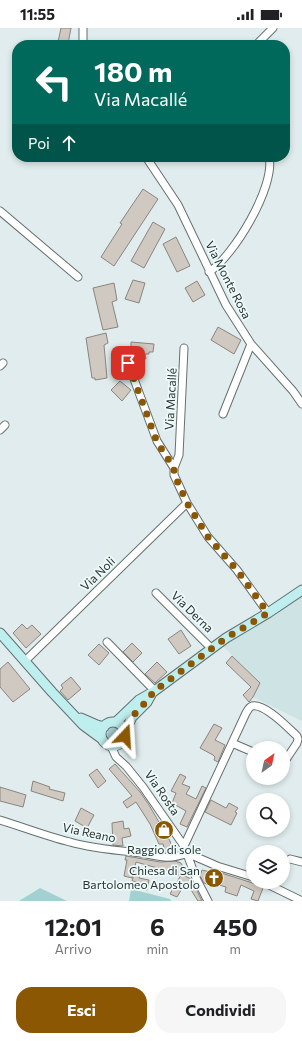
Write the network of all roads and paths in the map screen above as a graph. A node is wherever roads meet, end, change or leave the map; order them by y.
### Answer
1 (83, 28) edge
2 (273, 28) edge
3 (83, 40) edge
4 (260, 40) edge
5 (149, 162) edge
6 (269, 162) edge
7 (0, 211) edge
8 (209, 272) junction
9 (78, 277) dead end
10 (251, 344) junction
11 (184, 348) dead end
12 (128, 363) dead end
13 (302, 404) edge
14 (224, 414) dead end
15 (174, 468) junction
16 (187, 503) junction
17 (302, 590) edge
18 (156, 593) dead end
19 (268, 613) junction
20 (0, 633) edge
21 (107, 642) dead end
22 (211, 648) junction
23 (25, 662) junction
24 (154, 692) junction
25 (73, 713) junction
26 (116, 722) junction
27 (104, 727) junction
28 (125, 732) junction
29 (102, 739) junction
30 (232, 743) junction
31 (111, 746) junction
32 (246, 749) edge
33 (290, 753) edge
34 (0, 820) edge
35 (185, 850) junction
36 (290, 859) dead end
37 (302, 862) edge
38 (246, 875) edge
39 (277, 889) edge
40 (208, 901) edge
41 (302, 901) edge

1 - 3 street
2 - 4 street
5 - 8 street, Via Monte Rosa
6 - 8 street
7 - 9 street
8 - 10 street, Via Monte Rosa
10 - 13 street, Via Monte Rosa
10 - 14 street
11 - 15 street, Via Macallé
12 - 15 street
15 - 16 street
16 - 19 street
16 - 23 street, Via Noli
17 - 19 street
18 - 22 street, Via Derna
19 - 22 street
20 - 23 street
21 - 24 street
22 - 24 street
23 - 25 street
24 - 26 street
24 - 28 street
25 - 27 street
25 - 29 street
26 - 27 street
26 - 28 street
27 - 29 street
28 - 31 street
29 - 31 street
30 - 32 street
30 - 33 street
30 - 35 street
31 - 35 street, Via Rosta
34 - 35 street, Via Reano
35 - 38 street
35 - 40 street, Via Rosta
36 - 37 street
39 - 41 street

